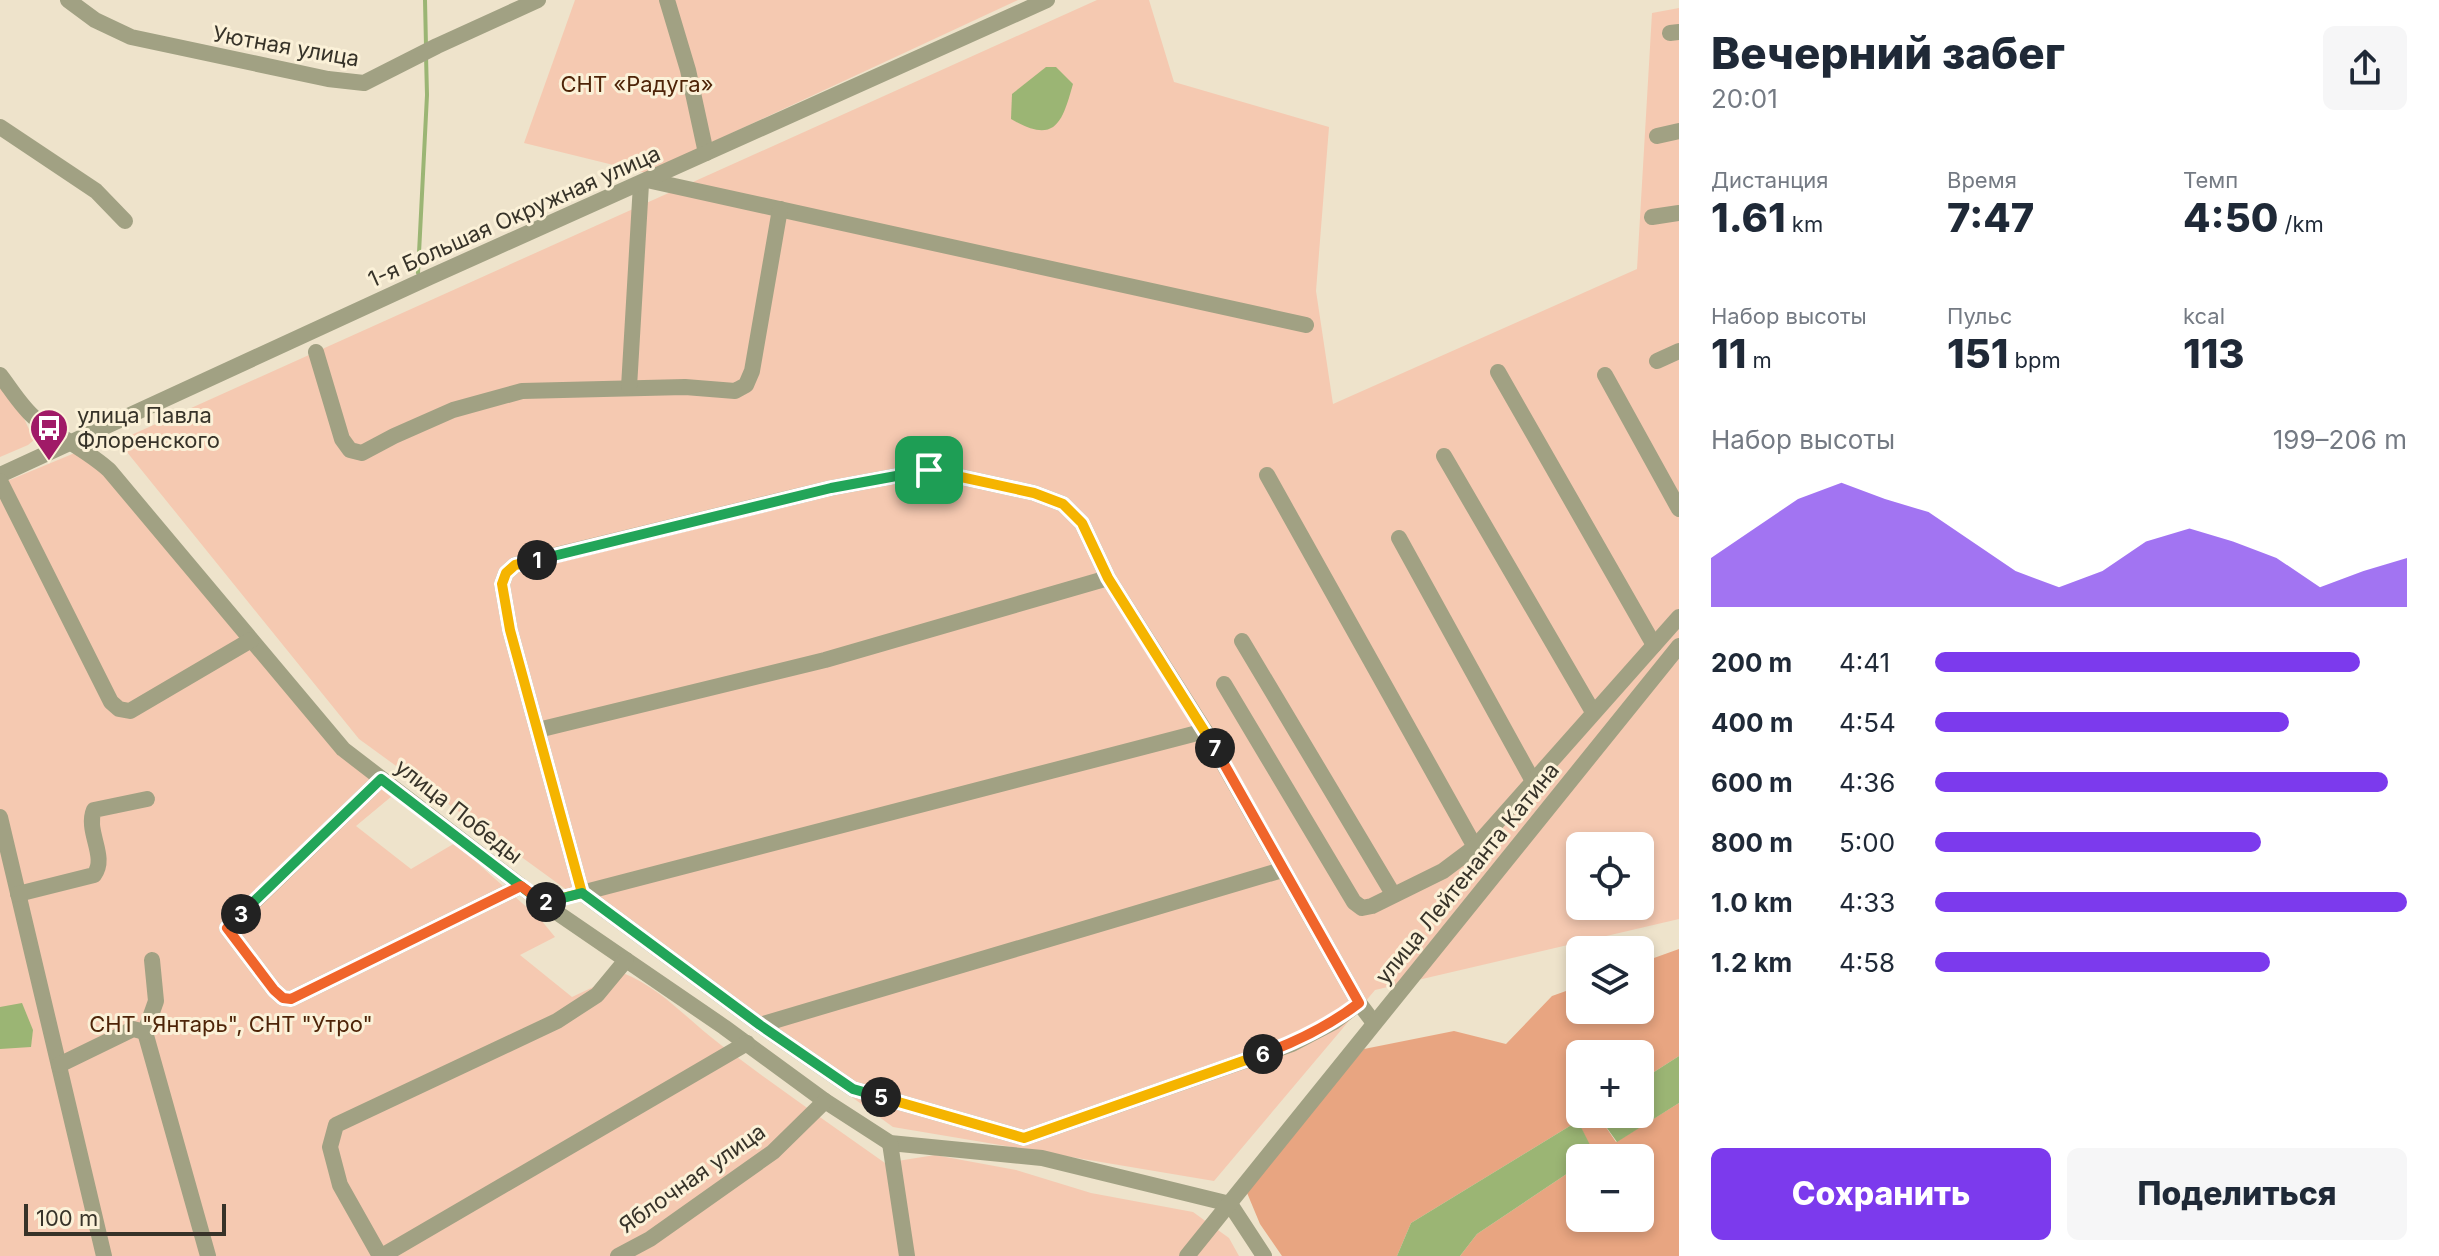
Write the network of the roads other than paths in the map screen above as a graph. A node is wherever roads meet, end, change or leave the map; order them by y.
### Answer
1 (68, 0) edge
2 (538, 0) edge
3 (667, 0) edge
4 (1047, 0) edge
5 (1018, 5) edge
6 (0, 127) edge
7 (1679, 131) edge
8 (1657, 136) dead end
9 (706, 153) junction
10 (644, 182) junction
11 (780, 209) junction
12 (1679, 213) edge
13 (1652, 217) dead end
14 (125, 221) dead end
15 (1306, 325) dead end
16 (1679, 351) edge
17 (316, 352) dead end
18 (1657, 361) dead end
19 (1498, 372) dead end
20 (0, 375) edge
21 (1605, 375) dead end
22 (629, 387) junction
23 (68, 442) junction
24 (1444, 456) dead end
25 (0, 475) edge
26 (1267, 475) dead end
27 (0, 481) edge
28 (1679, 509) edge
29 (1399, 538) dead end
30 (1108, 578) junction
31 (1679, 617) edge
32 (251, 640) junction
33 (1242, 641) dead end
34 (1654, 645) junction
35 (1679, 646) edge
36 (1224, 684) dead end
37 (1593, 712) junction
38 (538, 730) junction
39 (1205, 731) junction
40 (381, 779) junction
41 (1534, 783) junction
42 (147, 799) dead end
43 (0, 817) edge
44 (1475, 847) junction
45 (1282, 870) junction
46 (521, 886) junction
47 (582, 893) junction
48 (18, 894) junction
49 (1393, 894) junction
50 (543, 903) junction
51 (152, 960) dead end
52 (626, 960) junction
53 (1359, 1003) junction
54 (1374, 1023) junction
55 (760, 1025) junction
56 (145, 1032) junction
57 (747, 1043) junction
58 (59, 1065) junction
59 (825, 1101) junction
60 (890, 1143) junction
61 (1230, 1204) junction
62 (104, 1256) edge
63 (208, 1256) edge
64 (381, 1256) edge
65 (618, 1256) edge
66 (907, 1256) edge
67 (1187, 1256) edge
68 (1264, 1256) edge

1 - 2 street, Уютная улица
3 - 9 street
4 - 5 street, 1-я Большая Окружная улица
5 - 9 street, 1-я Большая Окружная улица
6 - 14 street
7 - 8 street
9 - 10 street, 1-я Большая Окружная улица
10 - 11 street
10 - 22 street
10 - 23 street, 1-я Большая Окружная улица
11 - 15 street
11 - 22 street
12 - 13 street
16 - 18 street
17 - 22 street
19 - 34 street
20 - 23 street
21 - 28 street
23 - 25 street, 1-я Большая Окружная улица
23 - 32 street, улица Победы
24 - 37 street
26 - 44 street
27 - 32 street
29 - 41 street
30 - 38 street
30 - 38 street
30 - 39 street
31 - 34 street
32 - 40 street, улица Победы
33 - 49 street
34 - 37 street
35 - 54 street, улица Лейтенанта Катина
36 - 49 street
37 - 41 street
38 - 47 street
39 - 45 street
39 - 47 street
40 - 46 street, улица Победы
40 - 46 street
41 - 44 street
42 - 48 street
43 - 48 street
44 - 49 street
45 - 53 street
45 - 55 street
46 - 50 street, улица Победы
47 - 50 street
47 - 55 street
48 - 58 street
50 - 52 street, улица Победы
51 - 56 street
52 - 57 street, улица Победы
52 - 64 street
53 - 54 street
53 - 55 street
54 - 61 street, улица Лейтенанта Катина
56 - 58 street
56 - 63 street
57 - 59 street, улица Победы
57 - 64 street
58 - 62 street
59 - 60 street, улица Победы
59 - 65 street, Яблочная улица
60 - 61 street
60 - 66 street
61 - 67 street, улица Лейтенанта Катина
61 - 68 street

